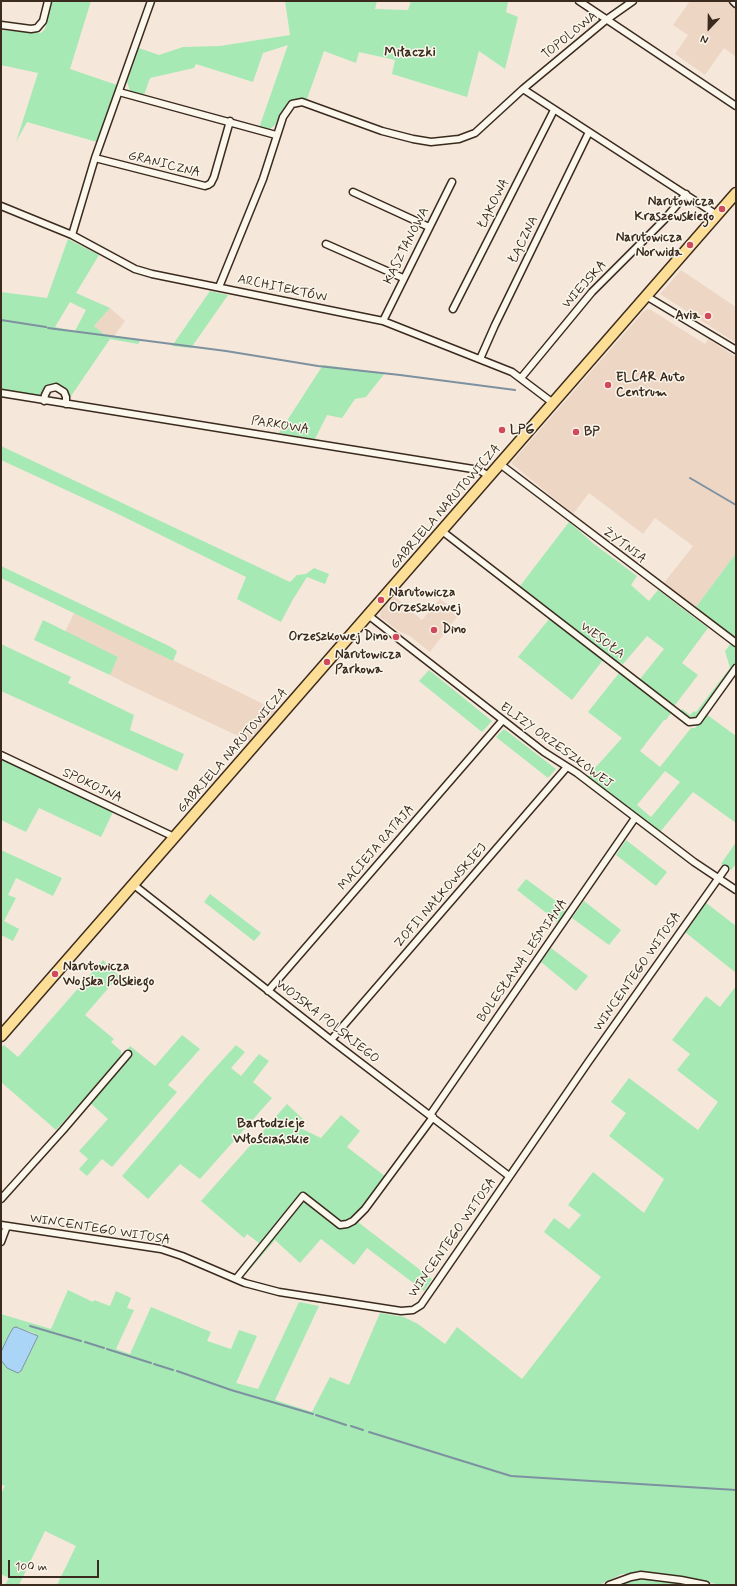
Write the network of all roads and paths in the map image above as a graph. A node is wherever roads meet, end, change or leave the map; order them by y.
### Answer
1 (48, 1) edge
2 (151, 1) edge
3 (579, 1) edge
4 (632, 1) edge
5 (733, 1) edge
6 (736, 4) edge
7 (606, 20) junction
8 (1, 25) edge
9 (523, 89) junction
10 (119, 92) junction
11 (736, 106) edge
12 (554, 110) junction
13 (230, 122) junction
14 (589, 132) junction
15 (276, 135) junction
16 (95, 158) junction
17 (452, 182) dead end
18 (353, 192) dead end
19 (736, 193) edge
20 (686, 194) junction
21 (1, 206) edge
22 (717, 215) junction
23 (429, 227) junction
24 (72, 235) junction
25 (326, 244) dead end
26 (403, 278) junction
27 (219, 287) junction
28 (646, 296) junction
29 (453, 309) dead end
30 (383, 321) junction
31 (736, 350) edge
32 (480, 359) junction
33 (521, 378) junction
34 (1, 393) edge
35 (44, 401) junction
36 (553, 403) junction
37 (66, 404) junction
38 (500, 464) junction
39 (489, 476) junction
40 (442, 531) junction
41 (368, 615) junction
42 (736, 643) edge
43 (736, 668) edge
44 (502, 721) junction
45 (1, 755) edge
46 (567, 767) junction
47 (635, 818) junction
48 (173, 838) junction
49 (725, 869) dead end
50 (718, 878) junction
51 (134, 885) junction
52 (736, 890) edge
53 (268, 991) junction
54 (1, 1036) edge
55 (331, 1040) junction
56 (128, 1054) dead end
57 (432, 1116) junction
58 (509, 1176) junction
59 (1, 1199) edge
60 (4, 1225) edge
61 (1, 1242) edge
62 (236, 1279) junction
63 (609, 1585) edge
64 (706, 1585) edge

1 - 8 street
2 - 10 street
3 - 7 street
4 - 7 street, TOPOLOWA
5 - 6 street
7 - 9 street, TOPOLOWA
7 - 11 street
9 - 12 street
9 - 15 street, TOPOLOWA
10 - 13 street
10 - 16 street
12 - 14 street
12 - 29 street, ŁĄKOWA
13 - 15 street
13 - 16 street, GRANICZNA
14 - 20 street
14 - 32 street, ŁĄCZNA
15 - 27 street
16 - 24 street
17 - 23 street, KASZTANOWA
18 - 23 street
19 - 22 main road, GABRIELA NARUTOWICZA
20 - 22 street
20 - 33 street, WIEJSKA
21 - 24 street, ARCHITEKTÓW
22 - 28 main road, GABRIELA NARUTOWICZA
23 - 26 street, KASZTANOWA
24 - 27 street, ARCHITEKTÓW
25 - 26 street
26 - 30 street, KASZTANOWA
27 - 30 street, ARCHITEKTÓW
28 - 31 street
28 - 36 main road, GABRIELA NARUTOWICZA
30 - 32 street, ARCHITEKTÓW
32 - 33 street, ARCHITEKTÓW
33 - 36 street, ARCHITEKTÓW
34 - 35 street, PARKOWA
35 - 37 street, PARKOWA
35 - 37 street
36 - 38 main road, GABRIELA NARUTOWICZA
37 - 39 street, PARKOWA
38 - 39 main road, GABRIELA NARUTOWICZA
38 - 42 street, ŻYTNIA
39 - 40 main road, GABRIELA NARUTOWICZA
40 - 41 main road, GABRIELA NARUTOWICZA
40 - 43 street, WESOŁA
41 - 44 street, ELIZY ORZESZKOWEJ
41 - 48 main road, GABRIELA NARUTOWICZA
44 - 46 street, ELIZY ORZESZKOWEJ
44 - 53 street, MACIEJA RATAJA
45 - 48 street, SPOKOJNA
46 - 47 street, ELIZY ORZESZKOWEJ
46 - 55 street, ZOFII NAŁKOWSKIEJ
47 - 50 street, ELIZY ORZESZKOWEJ
47 - 57 street, BOLESŁAWA LEŚMIANA
48 - 51 main road, GABRIELA NARUTOWICZA
49 - 50 street, WINCENTEGO WITOSA
50 - 52 street, ELIZY ORZESZKOWEJ
50 - 58 street, WINCENTEGO WITOSA
51 - 53 street, WOJSKA POLSKIEGO
51 - 54 main road, GABRIELA NARUTOWICZA
53 - 55 street, WOJSKA POLSKIEGO
55 - 57 street, WOJSKA POLSKIEGO
56 - 59 street
57 - 58 street, WOJSKA POLSKIEGO
57 - 62 street, BOLESŁAWA LEŚMIANA
58 - 62 street, WINCENTEGO WITOSA
60 - 61 street
60 - 62 street, WINCENTEGO WITOSA
63 - 64 street

